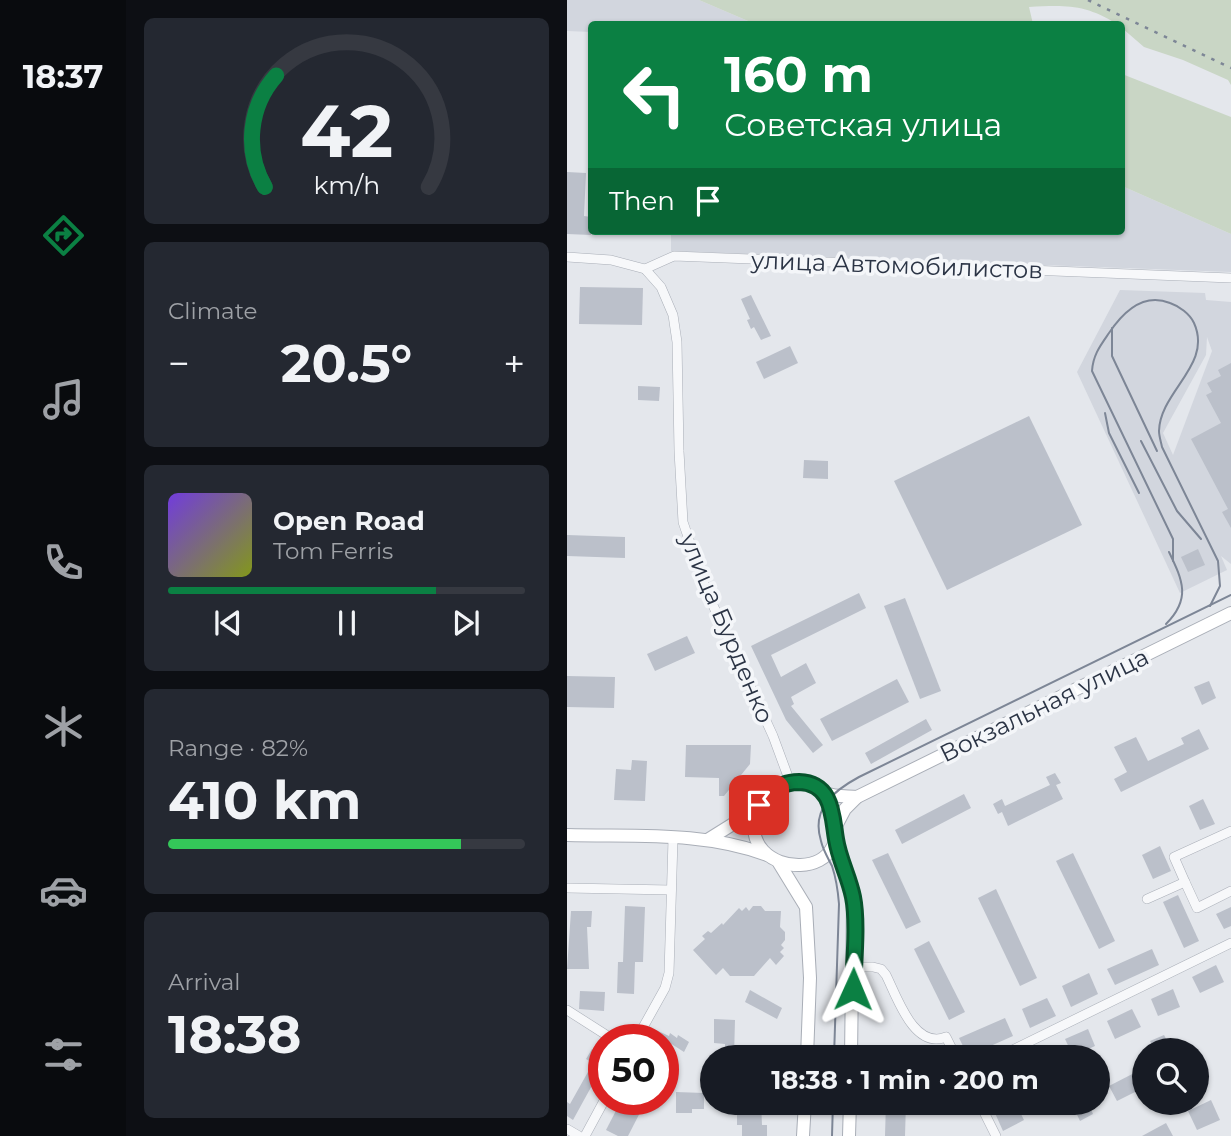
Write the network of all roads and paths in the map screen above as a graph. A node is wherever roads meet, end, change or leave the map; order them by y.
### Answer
1 (567, 257) edge
2 (645, 269) junction
3 (1231, 278) edge
4 (1231, 613) edge
5 (790, 782) junction
6 (824, 793) junction
7 (767, 794) junction
8 (857, 797) junction
9 (1231, 831) edge
10 (836, 832) junction
11 (567, 835) edge
12 (673, 839) junction
13 (709, 839) junction
14 (773, 859) junction
15 (1185, 882) junction
16 (567, 888) edge
17 (671, 890) junction
18 (1231, 891) edge
19 (1147, 900) dead end
20 (1231, 943) edge
21 (854, 967) junction
22 (567, 1010) edge
23 (589, 1024) edge
24 (645, 1024) edge
25 (807, 1045) edge
26 (851, 1045) edge
27 (950, 1045) edge
28 (1023, 1045) edge
29 (596, 1115) edge
30 (804, 1115) edge
31 (850, 1115) edge
32 (986, 1115) edge
33 (567, 1129) edge
34 (579, 1136) edge
35 (585, 1136) edge
36 (803, 1136) edge
37 (849, 1136) edge
38 (996, 1136) edge

1 - 2 street
2 - 3 street, улица Автомобилистов
2 - 5 street, улица Бурденко
4 - 8 main road, Вокзальная улица
5 - 6 main road
5 - 7 main road
6 - 8 main road
6 - 10 main road
7 - 13 main road
7 - 14 main road
8 - 10 main road, Вокзальная улица
9 - 15 street
10 - 14 main road
10 - 21 main road
11 - 12 main road
12 - 13 main road
12 - 17 street
13 - 14 main road
14 - 25 main road
15 - 18 street
15 - 19 street
16 - 17 street
17 - 24 street
20 - 28 street
21 - 26 main road
21 - 27 street
22 - 23 street
29 - 35 street
30 - 36 main road
31 - 37 main road
32 - 38 street
33 - 34 street

